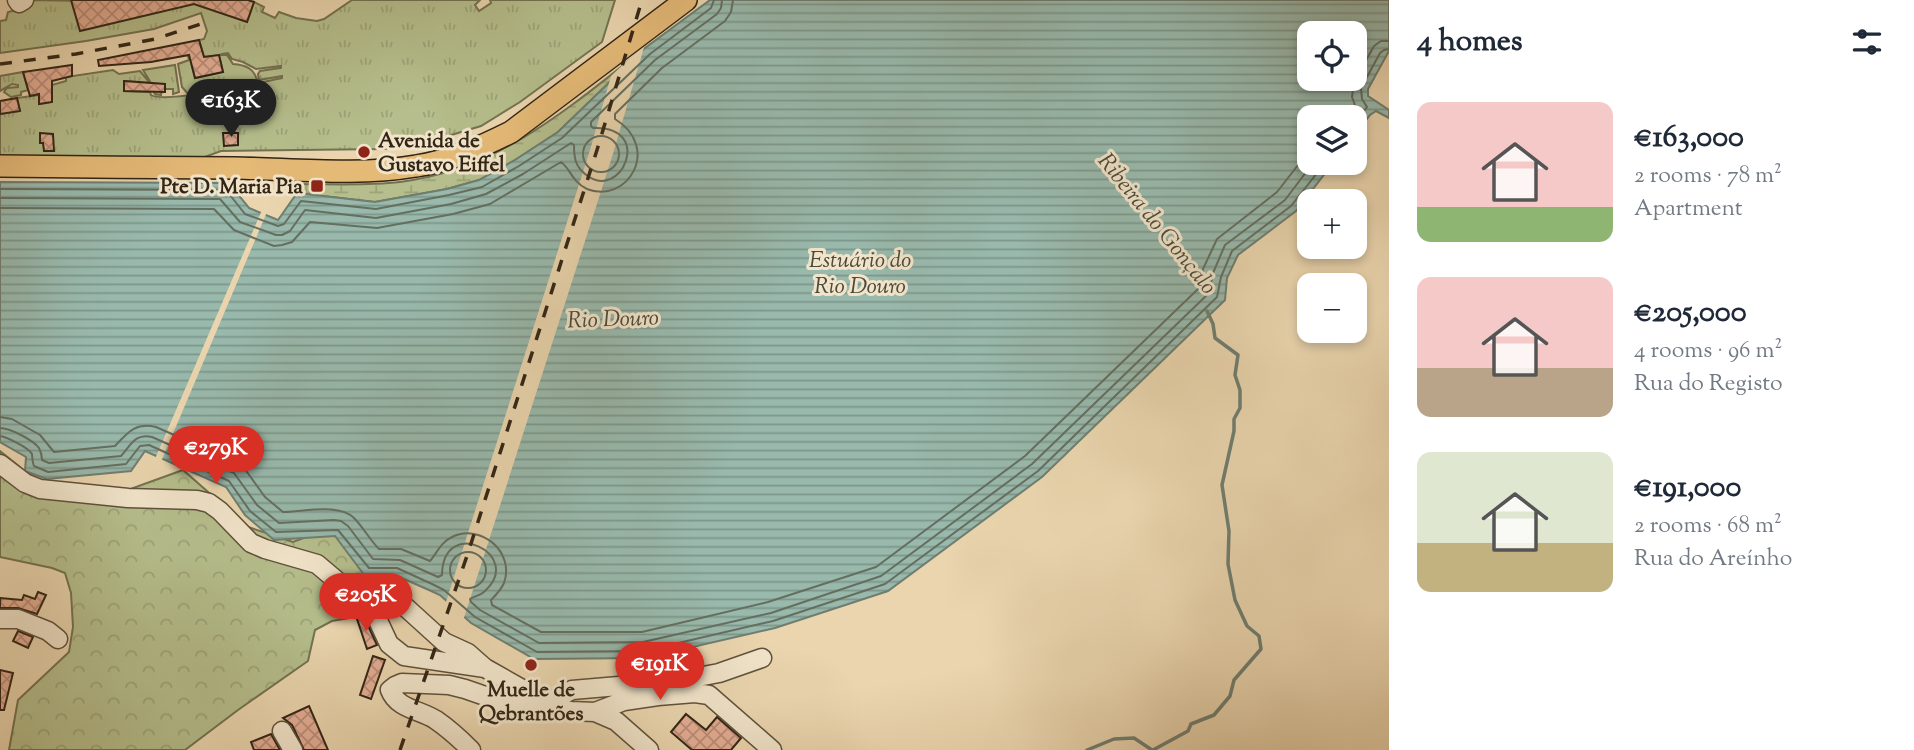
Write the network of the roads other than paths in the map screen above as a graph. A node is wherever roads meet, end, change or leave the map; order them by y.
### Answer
1 (17, 0) edge
2 (23, 0) edge
3 (686, 0) edge
4 (0, 166) edge
5 (0, 464) edge
6 (401, 603) dead end
7 (0, 619) edge
8 (58, 639) dead end
9 (762, 658) dead end
10 (485, 668) junction
11 (543, 705) junction
12 (596, 712) junction
13 (282, 731) dead end
14 (293, 750) edge
15 (471, 750) edge
16 (649, 750) edge
17 (771, 750) edge

1 - 2 street
3 - 4 main road
5 - 10 street
6 - 10 street
7 - 8 street
9 - 11 street
10 - 11 street
11 - 12 street
11 - 15 street
12 - 16 street
12 - 17 street
13 - 14 street

